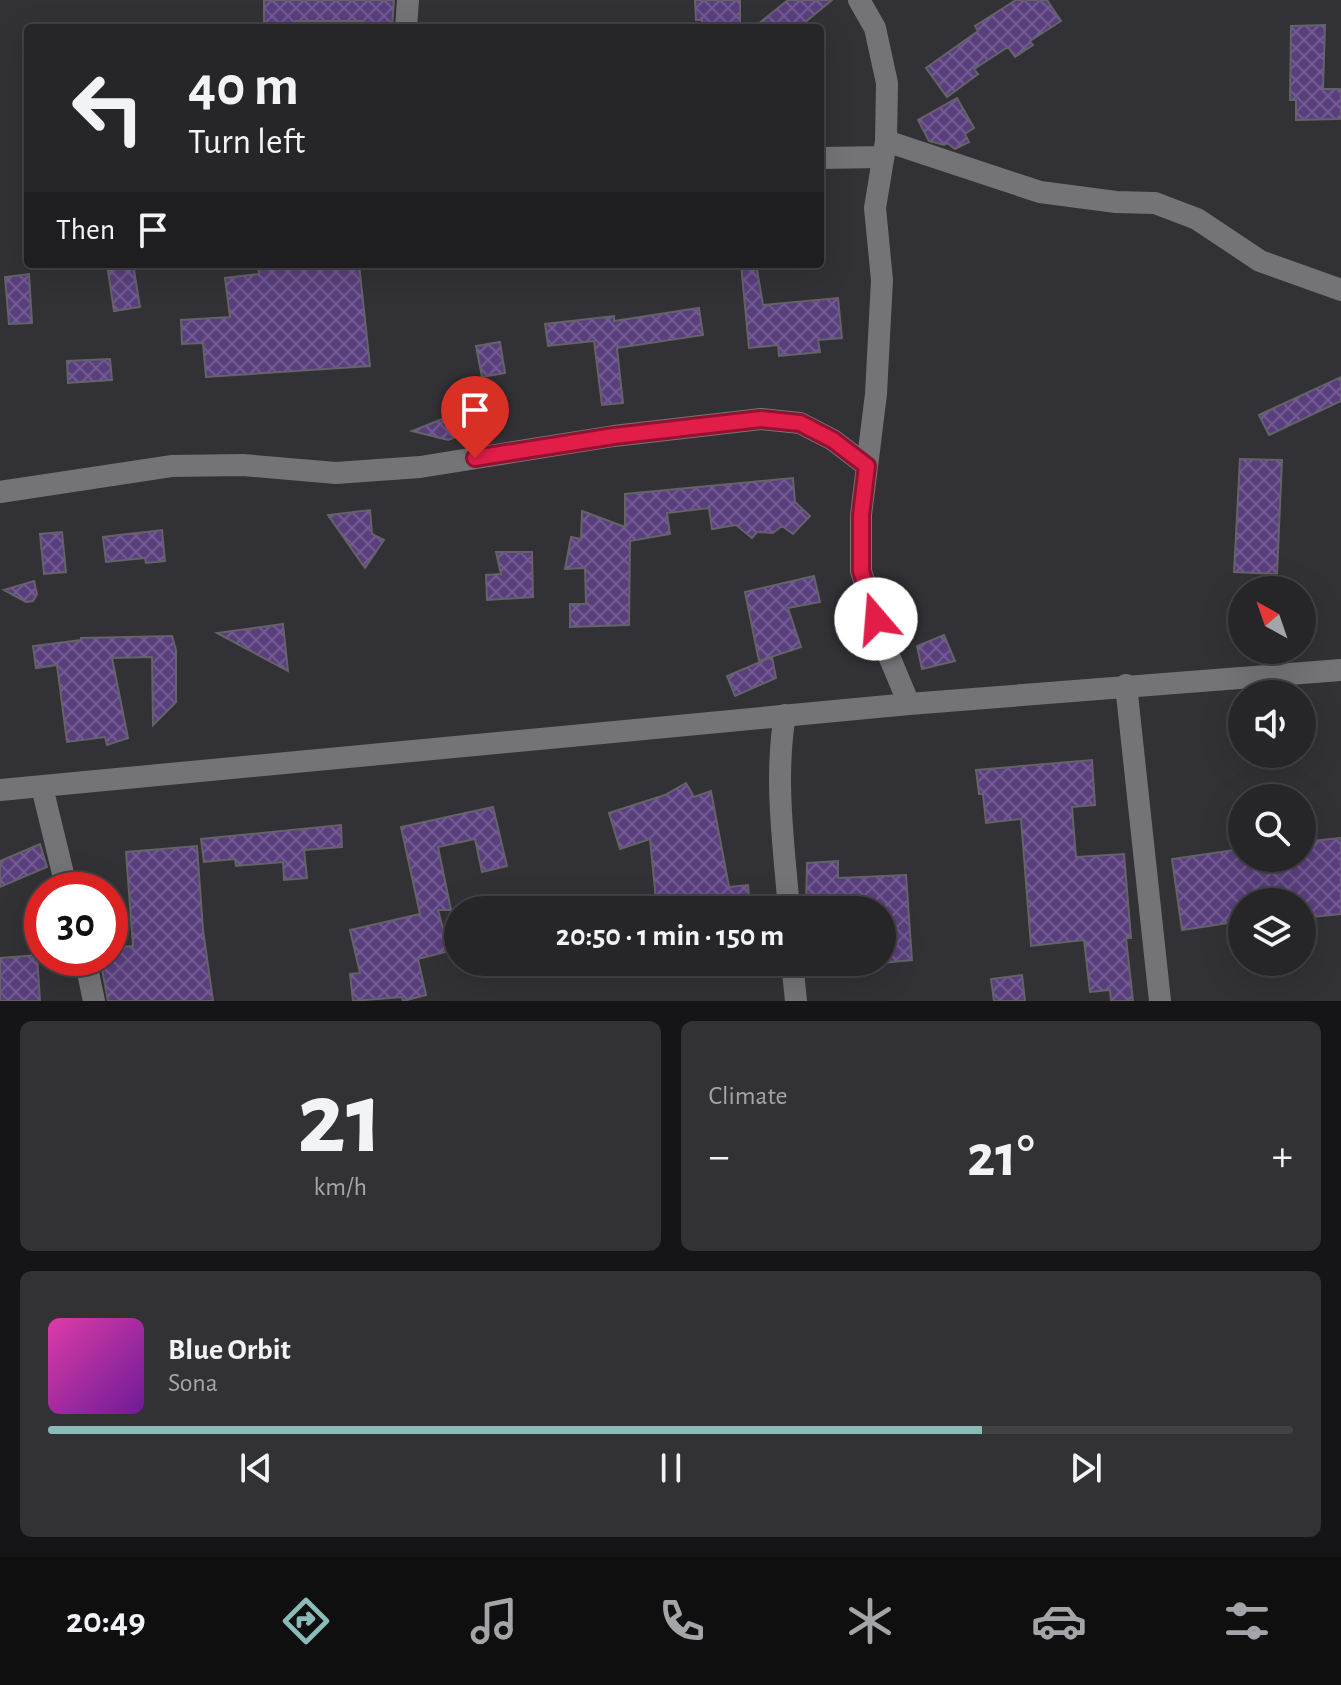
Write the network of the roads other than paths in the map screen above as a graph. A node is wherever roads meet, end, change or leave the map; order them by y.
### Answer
1 (408, 0) edge
2 (859, 0) edge
3 (406, 24) edge
4 (884, 149) junction
5 (824, 157) edge
6 (1341, 290) edge
7 (867, 466) junction
8 (0, 492) edge
9 (1341, 670) edge
10 (1126, 685) junction
11 (909, 704) junction
12 (785, 715) junction
13 (42, 787) junction
14 (0, 790) edge
15 (63, 872) edge
16 (788, 896) edge
17 (89, 976) edge
18 (793, 976) edge
19 (94, 1001) edge
20 (796, 1001) edge
21 (1160, 1001) edge

1 - 3 street
2 - 4 street
4 - 5 street
4 - 6 street
4 - 7 street
7 - 8 street
7 - 11 street
9 - 10 street
10 - 11 street
10 - 21 street
11 - 12 street
12 - 13 street
12 - 16 street
13 - 14 street
13 - 15 street
17 - 19 street
18 - 20 street

